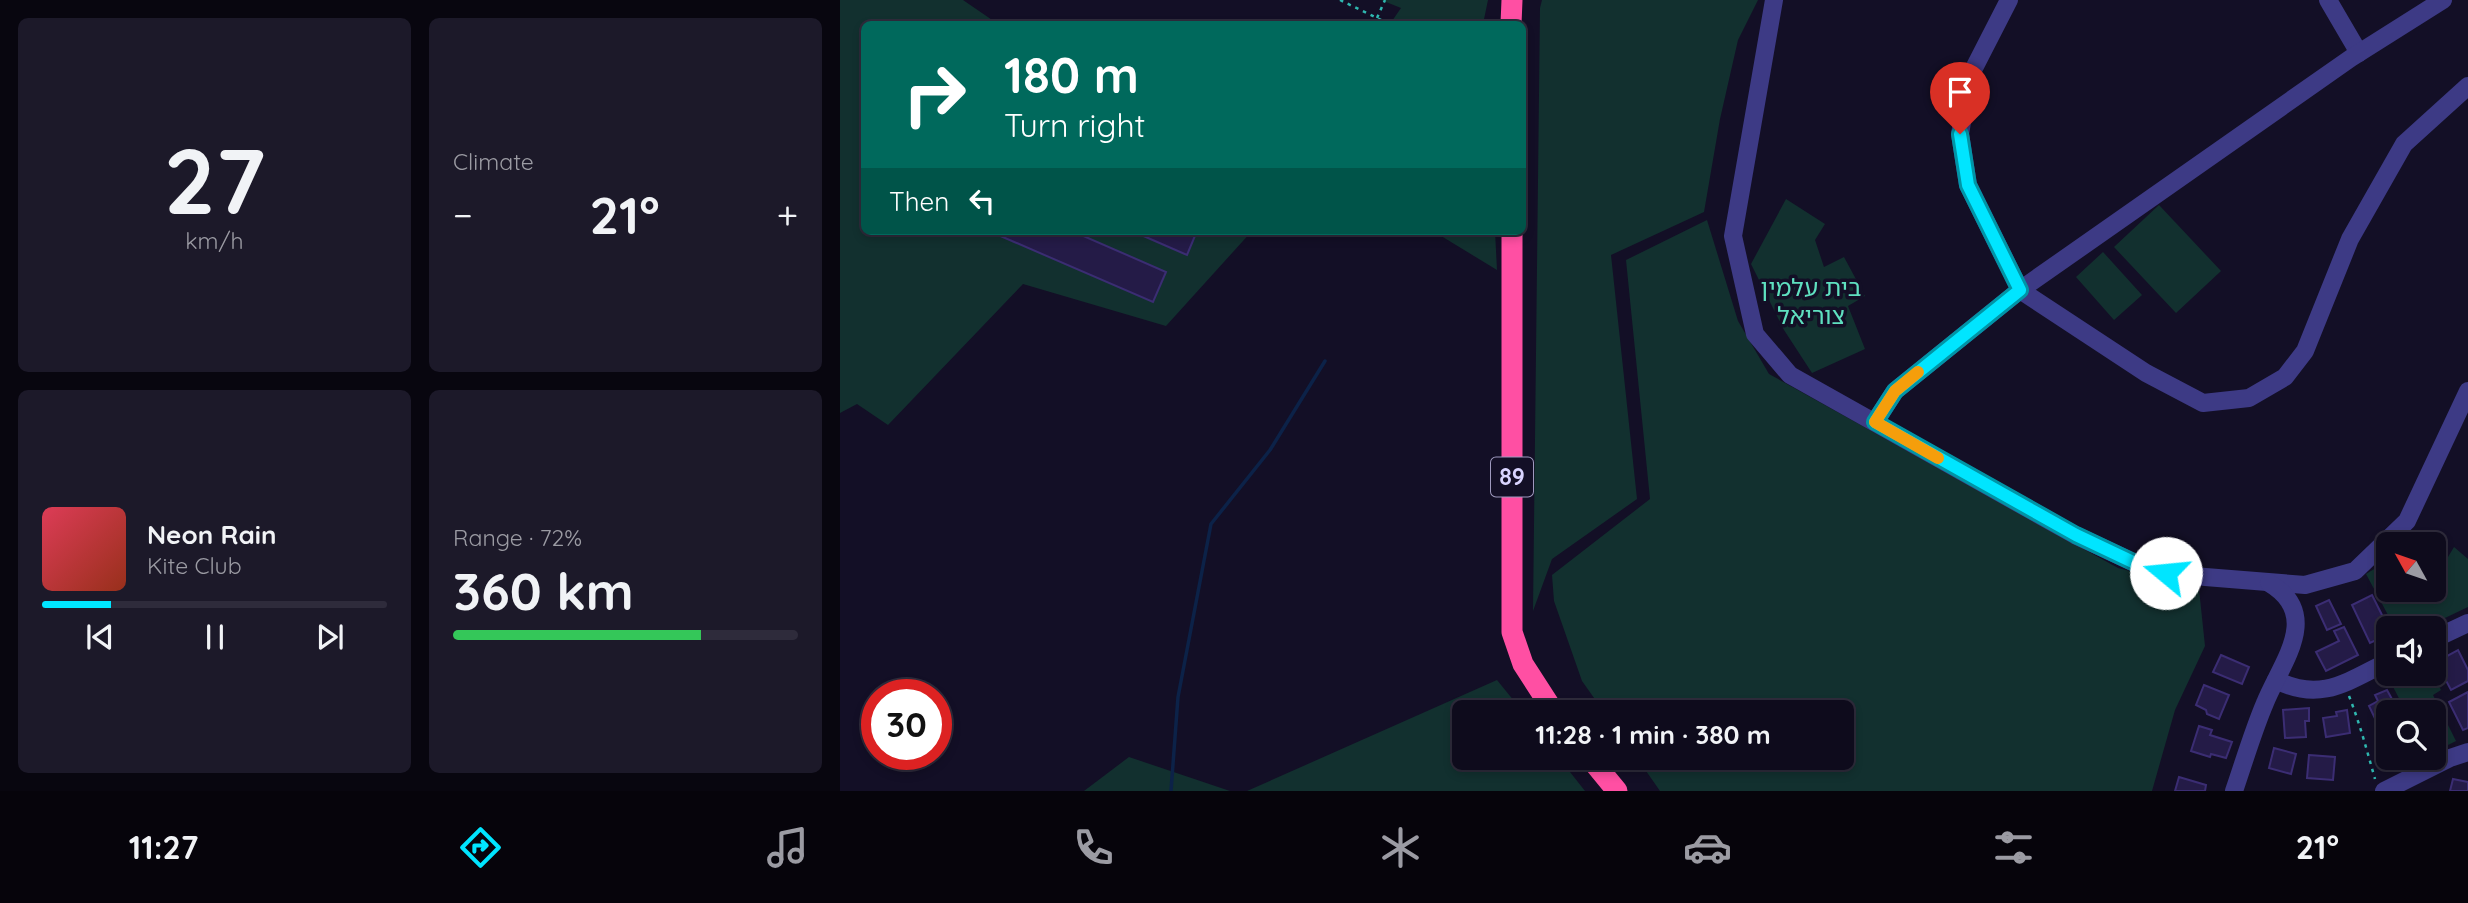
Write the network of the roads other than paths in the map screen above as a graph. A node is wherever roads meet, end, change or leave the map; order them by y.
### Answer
1 (1512, 0) edge
2 (1774, 0) edge
3 (2009, 0) edge
4 (2328, 0) edge
5 (2443, 0) edge
6 (1511, 21) edge
7 (2359, 53) junction
8 (2468, 86) edge
9 (1512, 235) edge
10 (2020, 290) junction
11 (2468, 391) edge
12 (1875, 422) junction
13 (2269, 583) junction
14 (2468, 623) edge
15 (2446, 633) edge
16 (2376, 668) edge
17 (2276, 680) junction
18 (1546, 700) edge
19 (2468, 752) edge
20 (1600, 770) edge
21 (2379, 785) edge
22 (2238, 790) edge
23 (1617, 791) edge

1 - 6 highway
2 - 12 street
3 - 10 street
4 - 7 street
5 - 7 street
7 - 10 street
8 - 10 street
9 - 18 highway, 89
10 - 12 street
11 - 13 street
12 - 13 street
13 - 17 street
14 - 15 street
16 - 17 street
17 - 22 street
19 - 21 street
20 - 23 highway

